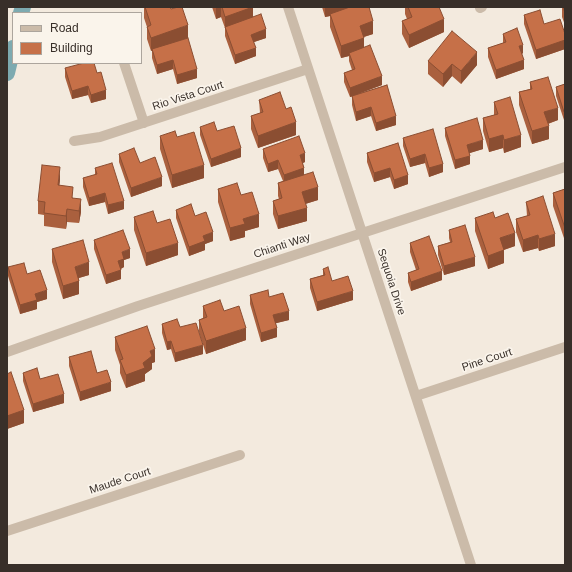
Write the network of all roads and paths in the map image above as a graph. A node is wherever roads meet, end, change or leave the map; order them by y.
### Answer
1 (288, 7) edge
2 (124, 64) edge
3 (308, 69) junction
4 (144, 122) junction
5 (74, 141) dead end
6 (565, 167) edge
7 (362, 232) junction
8 (565, 347) edge
9 (7, 352) edge
10 (416, 396) junction
11 (240, 455) dead end
12 (7, 531) edge
13 (471, 565) edge

1 - 3 street, Sequoia Drive
2 - 4 street
3 - 4 street, Rio Vista Court
3 - 7 street, Sequoia Drive
4 - 5 street, Rio Vista Court
6 - 7 street, Chianti Way
7 - 9 street, Chianti Way
7 - 10 street, Sequoia Drive
8 - 10 street, Pine Court
10 - 13 street, Sequoia Drive
11 - 12 street, Maude Court

